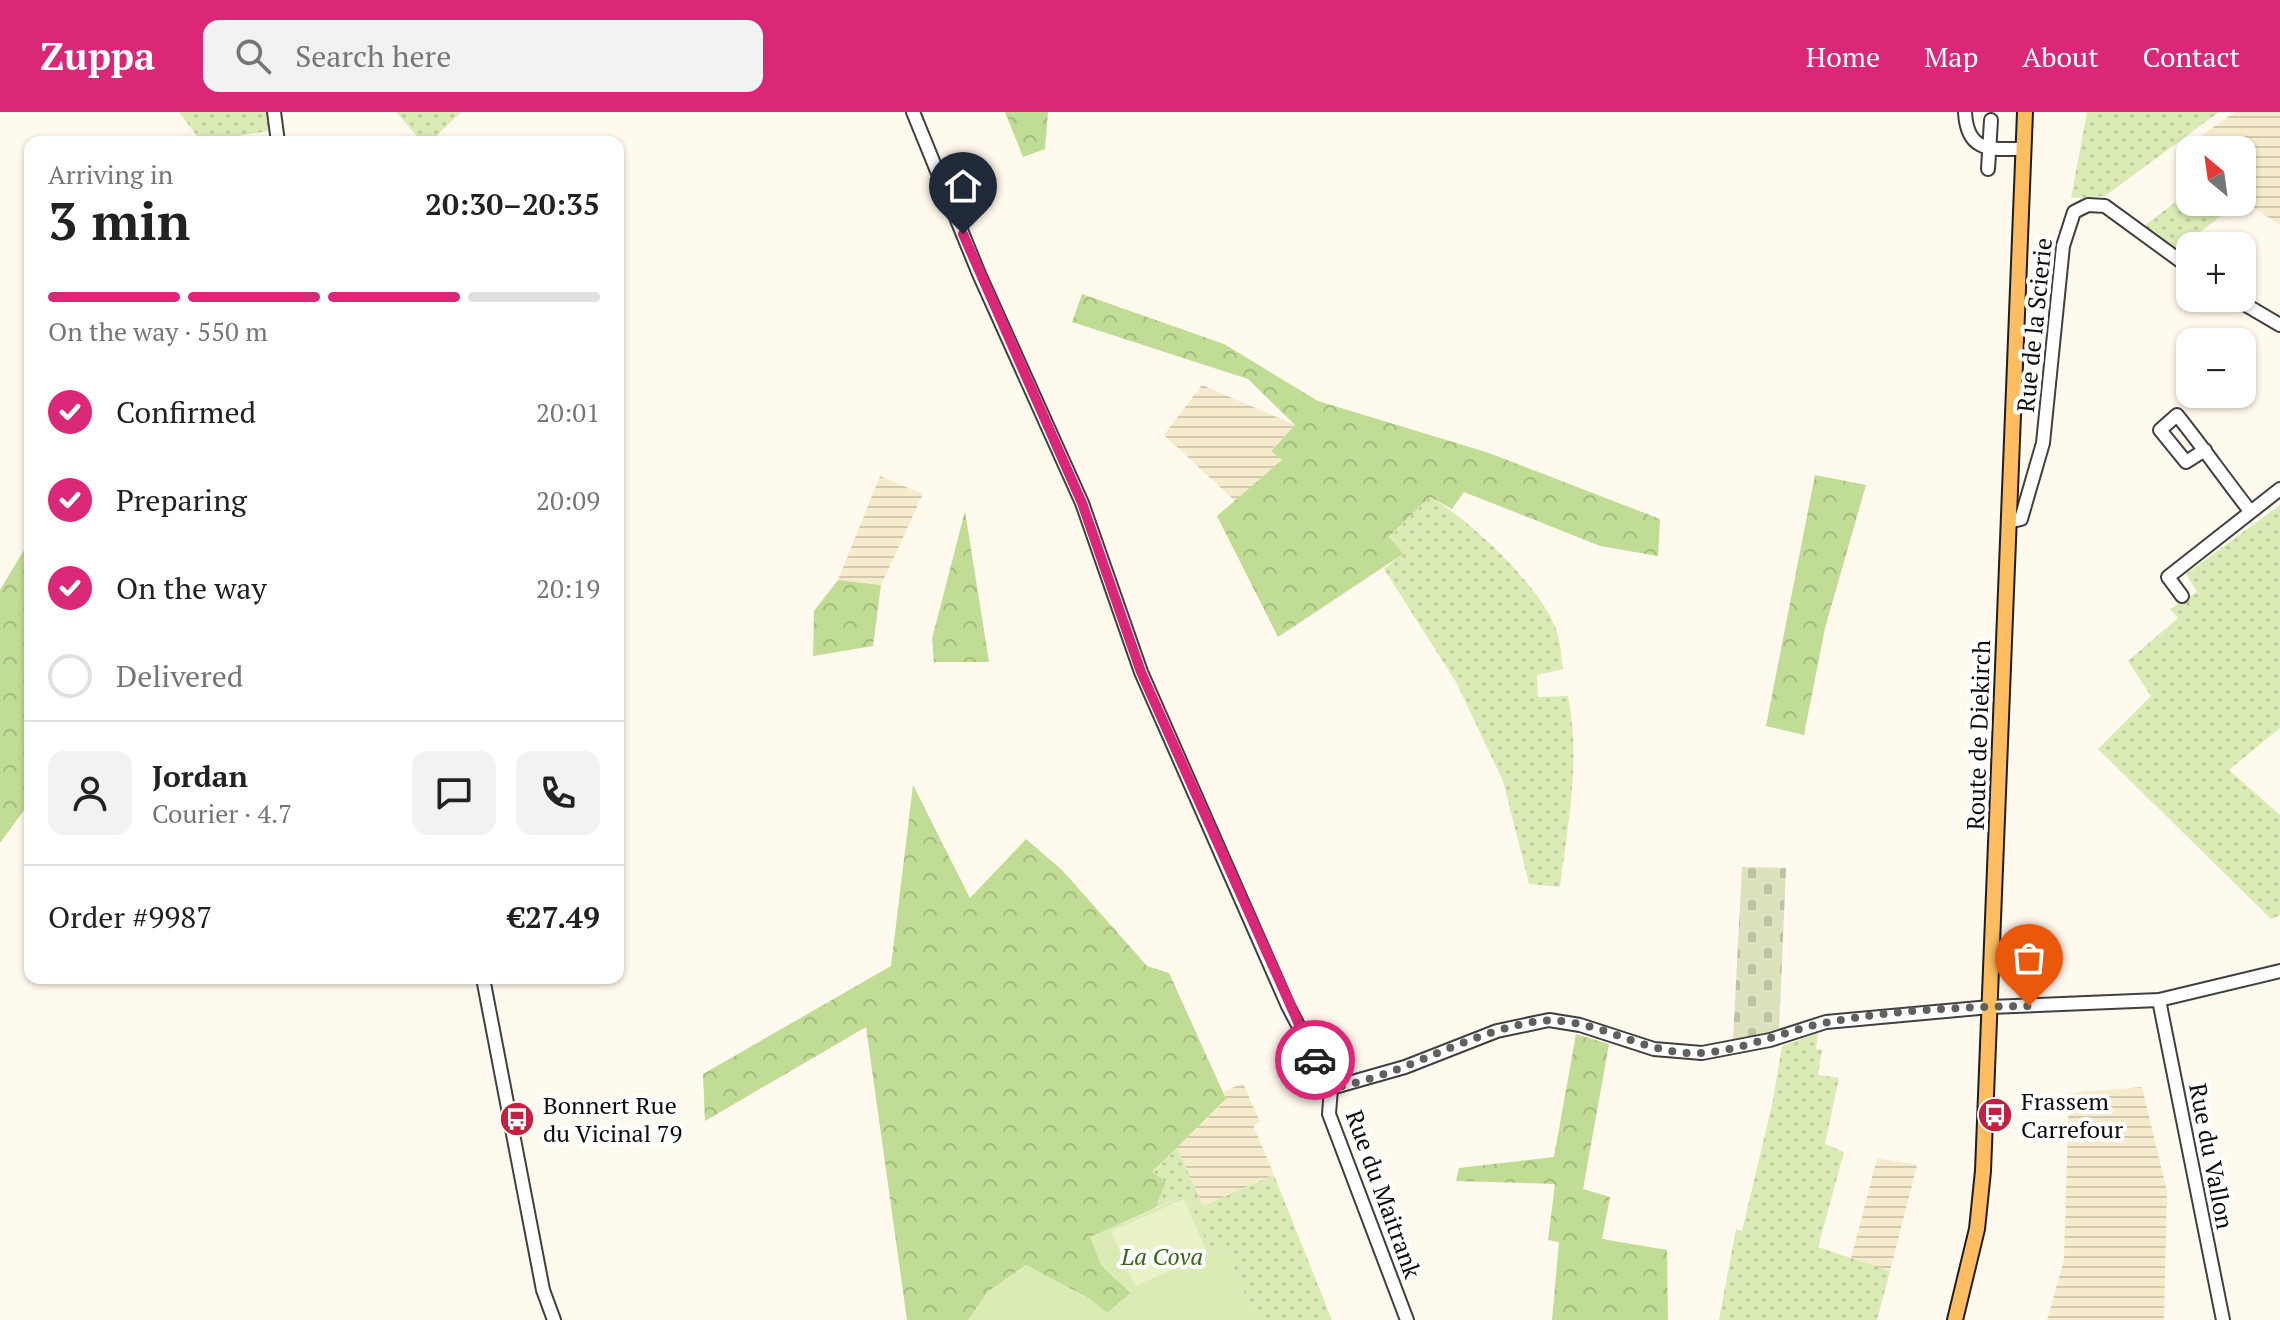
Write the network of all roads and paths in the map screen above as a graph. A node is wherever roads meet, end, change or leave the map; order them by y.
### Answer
1 (274, 112) edge
2 (913, 112) edge
3 (1965, 112) edge
4 (2025, 112) edge
5 (1991, 120) dead end
6 (277, 136) edge
7 (1991, 149) junction
8 (2024, 149) junction
9 (1988, 169) dead end
10 (2176, 258) edge
11 (2256, 311) edge
12 (2280, 325) edge
13 (2205, 450) dead end
14 (2280, 489) edge
15 (2250, 511) junction
16 (2008, 522) junction
17 (2182, 596) dead end
18 (2280, 971) edge
19 (484, 984) edge
20 (2159, 1000) junction
21 (1990, 1007) junction
22 (1331, 1088) junction
23 (554, 1320) edge
24 (1407, 1320) edge
25 (1955, 1320) edge
26 (2223, 1320) edge

1 - 6 street
2 - 22 street, Rue du Maitrank
3 - 7 street
4 - 8 main road, Route de Diekirch
5 - 7 street
7 - 8 street
7 - 9 street
8 - 16 main road, Route de Diekirch
10 - 16 street, Rue de la Scierie
11 - 12 street
13 - 15 street
14 - 15 street
15 - 17 street
16 - 21 main road, Route de Diekirch
18 - 20 street
19 - 23 street
20 - 21 street
20 - 26 street, Rue du Vallon
21 - 22 street
21 - 25 main road, Route de Diekirch
22 - 24 street, Rue du Maitrank

